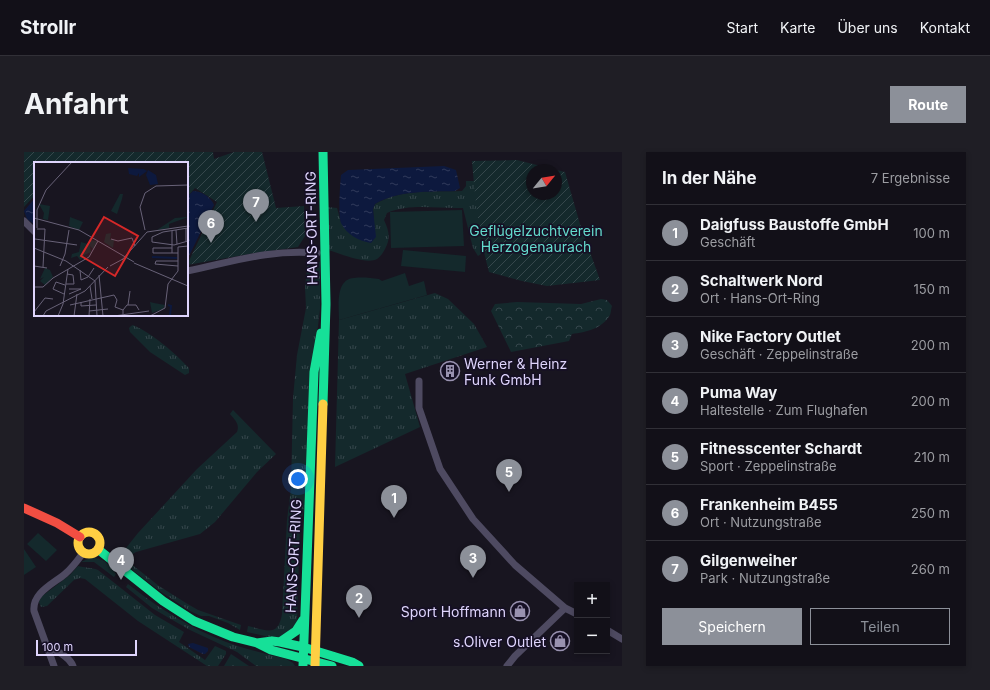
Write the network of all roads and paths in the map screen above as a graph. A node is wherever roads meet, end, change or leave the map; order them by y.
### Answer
1 (323, 152) edge
2 (24, 220) edge
3 (34, 231) edge
4 (316, 253) dead end
5 (188, 271) edge
6 (326, 304) junction
7 (419, 381) dead end
8 (24, 508) edge
9 (80, 537) junction
10 (99, 550) junction
11 (83, 552) junction
12 (565, 608) junction
13 (574, 612) edge
14 (304, 618) junction
15 (610, 632) edge
16 (622, 638) edge
17 (280, 642) junction
18 (257, 643) junction
19 (47, 646) junction
20 (303, 647) junction
21 (315, 651) junction
22 (303, 662) edge
23 (315, 664) edge
24 (54, 666) edge
25 (73, 666) edge
26 (332, 666) edge
27 (359, 666) edge
28 (507, 666) edge

1 - 6 main road, HANS-ORT-RING
2 - 3 street
4 - 5 street
6 - 14 main road, HANS-ORT-RING
6 - 21 main road, HANS-ORT-RING
7 - 12 street
8 - 9 main road
9 - 10 main road
9 - 11 main road
10 - 11 main road
10 - 18 main road
11 - 19 street
12 - 13 street
12 - 28 street
14 - 17 main road
14 - 20 main road, HANS-ORT-RING
15 - 16 street
17 - 18 main road
17 - 20 main road
18 - 22 main road
19 - 24 street
19 - 25 street
20 - 21 main road
20 - 22 main road, HANS-ORT-RING
21 - 23 main road, HANS-ORT-RING
21 - 27 main road
22 - 23 main road
23 - 26 main road

